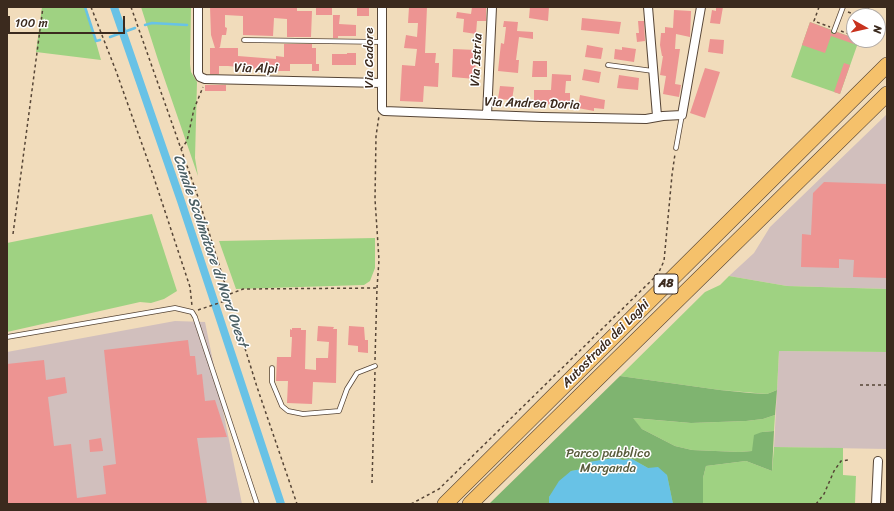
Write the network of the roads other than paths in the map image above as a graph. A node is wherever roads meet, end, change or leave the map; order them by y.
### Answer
1 (198, 7) edge
2 (382, 7) edge
3 (492, 7) edge
4 (648, 7) edge
5 (702, 7) edge
6 (842, 8) edge
7 (834, 31) dead end
8 (244, 40) dead end
9 (382, 42) junction
10 (887, 65) edge
11 (608, 66) dead end
12 (653, 71) junction
13 (382, 83) junction
14 (887, 94) edge
15 (382, 109) joint
16 (487, 115) junction
17 (682, 115) junction
18 (657, 116) junction
19 (676, 148) road end
20 (7, 337) edge
21 (375, 366) road end
22 (272, 368) dead end
23 (878, 461) dead end
24 (257, 504) edge
25 (444, 504) edge
26 (470, 504) edge
27 (876, 504) edge

1 - 13 street, Via Alpi
2 - 9 street, Via Cadore
3 - 16 street, Via Istria
4 - 12 street
5 - 17 street
6 - 7 lane
8 - 9 lane
9 - 13 street, Via Cadore
10 - 25 highway, Autostrada dei Laghi / A8
11 - 12 lane
12 - 18 street
13 - 15 street, Via Cadore
14 - 26 highway, Autostrada dei Laghi / A8
15 - 16 street, Via Andrea Doria
16 - 18 street, Via Andrea Doria
17 - 18 street, Via Andrea Doria
17 - 19 lane
20 - 24 lane
21 - 22 lane
23 - 27 street

